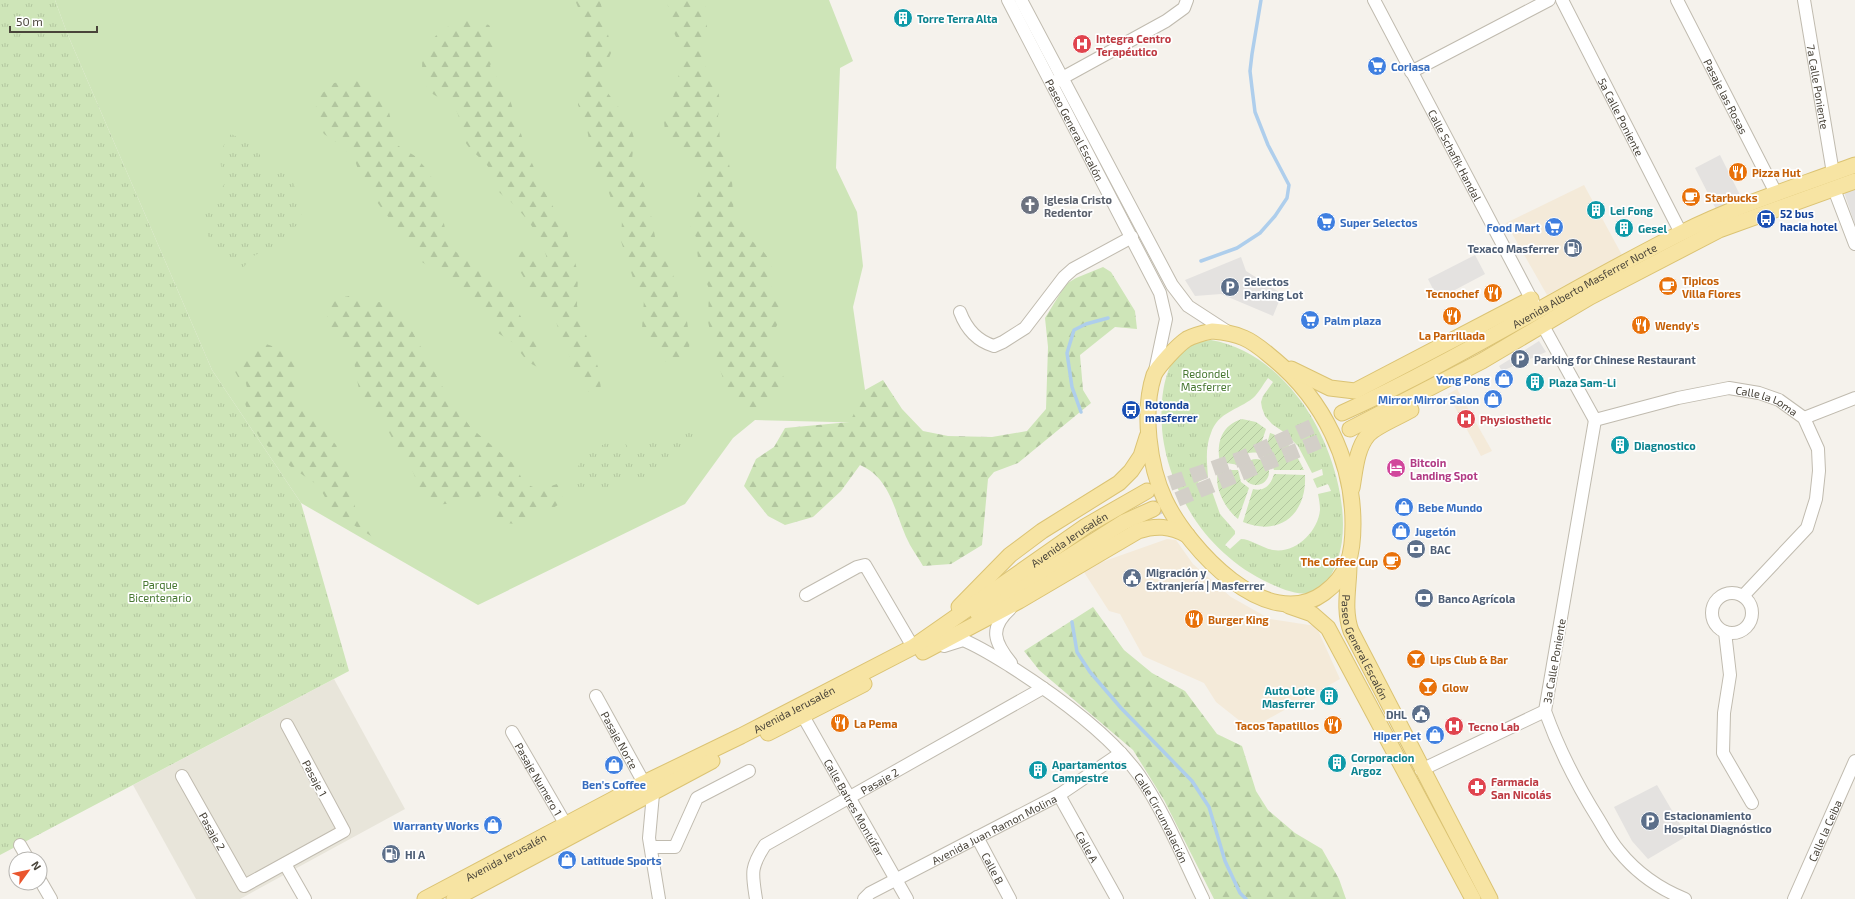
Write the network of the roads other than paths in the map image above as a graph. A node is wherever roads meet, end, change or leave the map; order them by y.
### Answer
1 (1008, 0) edge
2 (1021, 0) edge
3 (1187, 0) edge
4 (1374, 0) edge
5 (1549, 0) edge
6 (1562, 0) edge
7 (1677, 0) edge
8 (1804, 0) edge
9 (1411, 72) junction
10 (1057, 81) junction
11 (1855, 165) edge
12 (1833, 173) junction
13 (1855, 181) edge
14 (1834, 189) junction
15 (1776, 192) junction
16 (1681, 233) junction
17 (1132, 237) junction
18 (1855, 244) edge
19 (960, 312) dead end
20 (1537, 312) junction
21 (1228, 332) junction
22 (1278, 363) junction
23 (1155, 374) junction
24 (1855, 398) edge
25 (1342, 413) tunnel mouth
26 (1804, 418) junction
27 (1596, 420) junction
28 (1350, 429) tunnel mouth
29 (1148, 432) junction
30 (1147, 491) tunnel mouth
31 (1351, 495) junction
32 (1153, 509) tunnel mouth
33 (1187, 535) junction
34 (1349, 561) junction
35 (806, 595) dead end
36 (1743, 596) junction
37 (1019, 601) junction
38 (1288, 605) junction
39 (1725, 632) junction
40 (934, 633) junction
41 (918, 649) junction
42 (1016, 670) junction
43 (1043, 688) junction
44 (596, 696) dead end
45 (1545, 711) junction
46 (803, 716) junction
47 (287, 725) dead end
48 (512, 732) dead end
49 (1121, 753) junction
50 (1855, 761) edge
51 (1422, 770) junction
52 (749, 771) dead end
53 (182, 776) dead end
54 (649, 789) junction
55 (1059, 795) junction
56 (850, 798) junction
57 (1752, 803) dead end
58 (566, 825) junction
59 (977, 837) junction
60 (20, 845) dead end
61 (650, 847) junction
62 (23, 851) edge
63 (285, 864) junction
64 (897, 880) junction
65 (305, 899) edge
66 (425, 899) edge
67 (454, 899) edge
68 (659, 899) edge
69 (756, 899) edge
70 (864, 899) edge
71 (908, 899) edge
72 (1010, 899) edge
73 (1117, 899) edge
74 (1203, 899) edge
75 (1473, 899) edge
76 (1490, 899) edge
77 (1685, 899) edge
78 (1794, 899) edge

1 - 10 street, Paseo General Escalón
2 - 10 street, Paseo General Escalón
3 - 10 street
4 - 9 street, Calle Schafik Handal
5 - 9 street
6 - 16 street, 5a Calle Poniente
7 - 15 street, Pasaje las Rosas
8 - 12 street, 7a Calle Poniente
9 - 20 street, Calle Schafik Handal
10 - 17 street, Paseo General Escalón
10 - 21 street, Paseo General Escalón
11 - 12 main road, Avenida Alberto Masferrer Norte
12 - 15 main road, Avenida Alberto Masferrer Norte
13 - 14 main road, Avenida Alberto Masferrer Norte
14 - 18 street
14 - 20 main road, Avenida Alberto Masferrer Norte
15 - 16 main road, Avenida Alberto Masferrer Norte
16 - 20 main road, Avenida Alberto Masferrer Norte
17 - 19 street
17 - 23 street, Paseo General Escalón
20 - 22 main road
20 - 25 main road, Avenida Alberto Masferrer Norte
20 - 27 street, Calle Schafik Handal
20 - 28 main road, Avenida Alberto Masferrer Norte
20 - 31 main road
21 - 22 main road
21 - 23 main road
22 - 31 main road
23 - 29 main road
24 - 26 street
26 - 27 street, Calle la Loma
26 - 36 street, Calle la Loma
27 - 45 street, 3a Calle Poniente
29 - 33 main road
29 - 40 main road
30 - 40 main road, Avenida Jerusalén
31 - 34 main road
32 - 41 main road, Avenida Jerusalén
33 - 37 main road
33 - 38 main road
34 - 38 main road
34 - 51 main road, Paseo General Escalón
35 - 41 street
36 - 39 street
36 - 39 street
37 - 41 main road
37 - 42 street, Calle Circunvalación
38 - 75 main road, Paseo General Escalón
39 - 57 street
40 - 41 main road, Avenida Jerusalén
41 - 42 street, Calle Circunvalación
41 - 46 main road, Avenida Jerusalén
41 - 54 main road, Avenida Jerusalén
42 - 43 street, Calle Circunvalación
43 - 49 street, Calle Circunvalación
43 - 56 street, Pasaje 2
44 - 54 street, Pasaje Norte
45 - 51 street
45 - 77 street, 3a Calle Poniente
46 - 54 main road, Avenida Jerusalén
46 - 56 street, Calle Batres Montúfar
47 - 63 street, Pasaje 1
48 - 58 street, Pasaje Numero 1
49 - 55 street, Avenida Juan Ramon Molina
49 - 74 street, Calle Circunvalación
50 - 78 street, Calle la Ceiba
51 - 76 main road, Paseo General Escalón
52 - 61 street
53 - 63 street, Pasaje 2
54 - 58 main road, Avenida Jerusalén
54 - 61 street
54 - 67 main road, Avenida Jerusalén
55 - 59 street, Avenida Juan Ramon Molina
55 - 73 street, Calle A
56 - 64 street, Calle Batres Montúfar
56 - 69 street, Pasaje 2
58 - 66 main road, Avenida Jerusalén
59 - 64 street, Avenida Juan Ramon Molina
59 - 72 street, Calle B
60 - 62 street
61 - 68 street
63 - 65 street
64 - 70 street, Avenida Juan Ramon Molina
64 - 71 street, Calle Batres Montúfar

